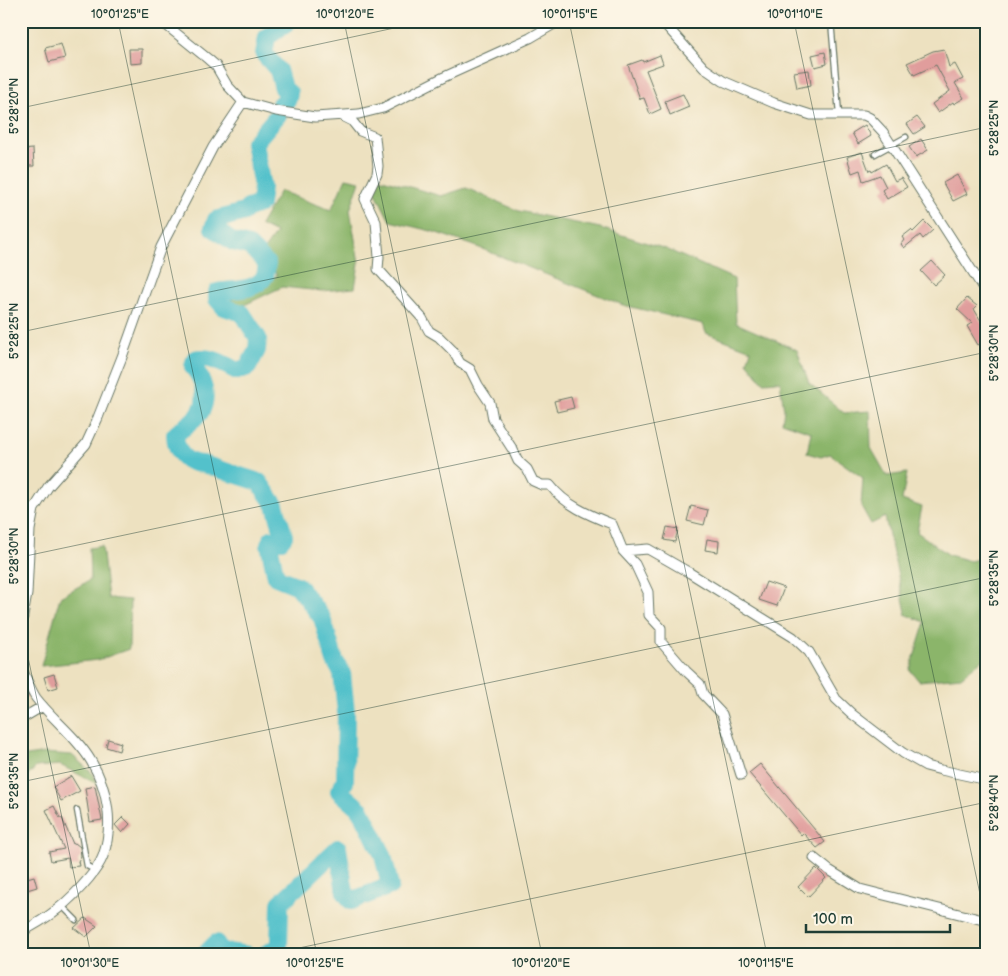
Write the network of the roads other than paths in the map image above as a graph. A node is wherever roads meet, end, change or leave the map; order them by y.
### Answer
1 (162, 21) edge
2 (559, 21) edge
3 (662, 21) edge
4 (831, 21) edge
5 (243, 102) junction
6 (839, 114) junction
7 (342, 116) junction
8 (906, 137) dead end
9 (891, 146) junction
10 (875, 154) dead end
11 (987, 294) edge
12 (622, 551) junction
13 (21, 627) edge
14 (21, 667) edge
15 (43, 706) junction
16 (21, 719) edge
17 (741, 775) dead end
18 (987, 780) edge
19 (77, 810) dead end
20 (814, 858) dead end
21 (95, 870) junction
22 (21, 899) edge
23 (62, 906) junction
24 (21, 907) edge
25 (76, 920) dead end
26 (987, 921) edge
27 (21, 932) edge

1 - 5 street
2 - 7 street
3 - 6 street
4 - 6 lane
5 - 7 street
5 - 13 street
6 - 9 street
7 - 12 street
8 - 9 lane
9 - 10 lane
9 - 11 street
12 - 17 street
12 - 18 street
14 - 15 street
15 - 16 street
15 - 21 street
19 - 21 lane
20 - 26 street
21 - 23 street
22 - 24 lane
23 - 25 lane
23 - 27 street

